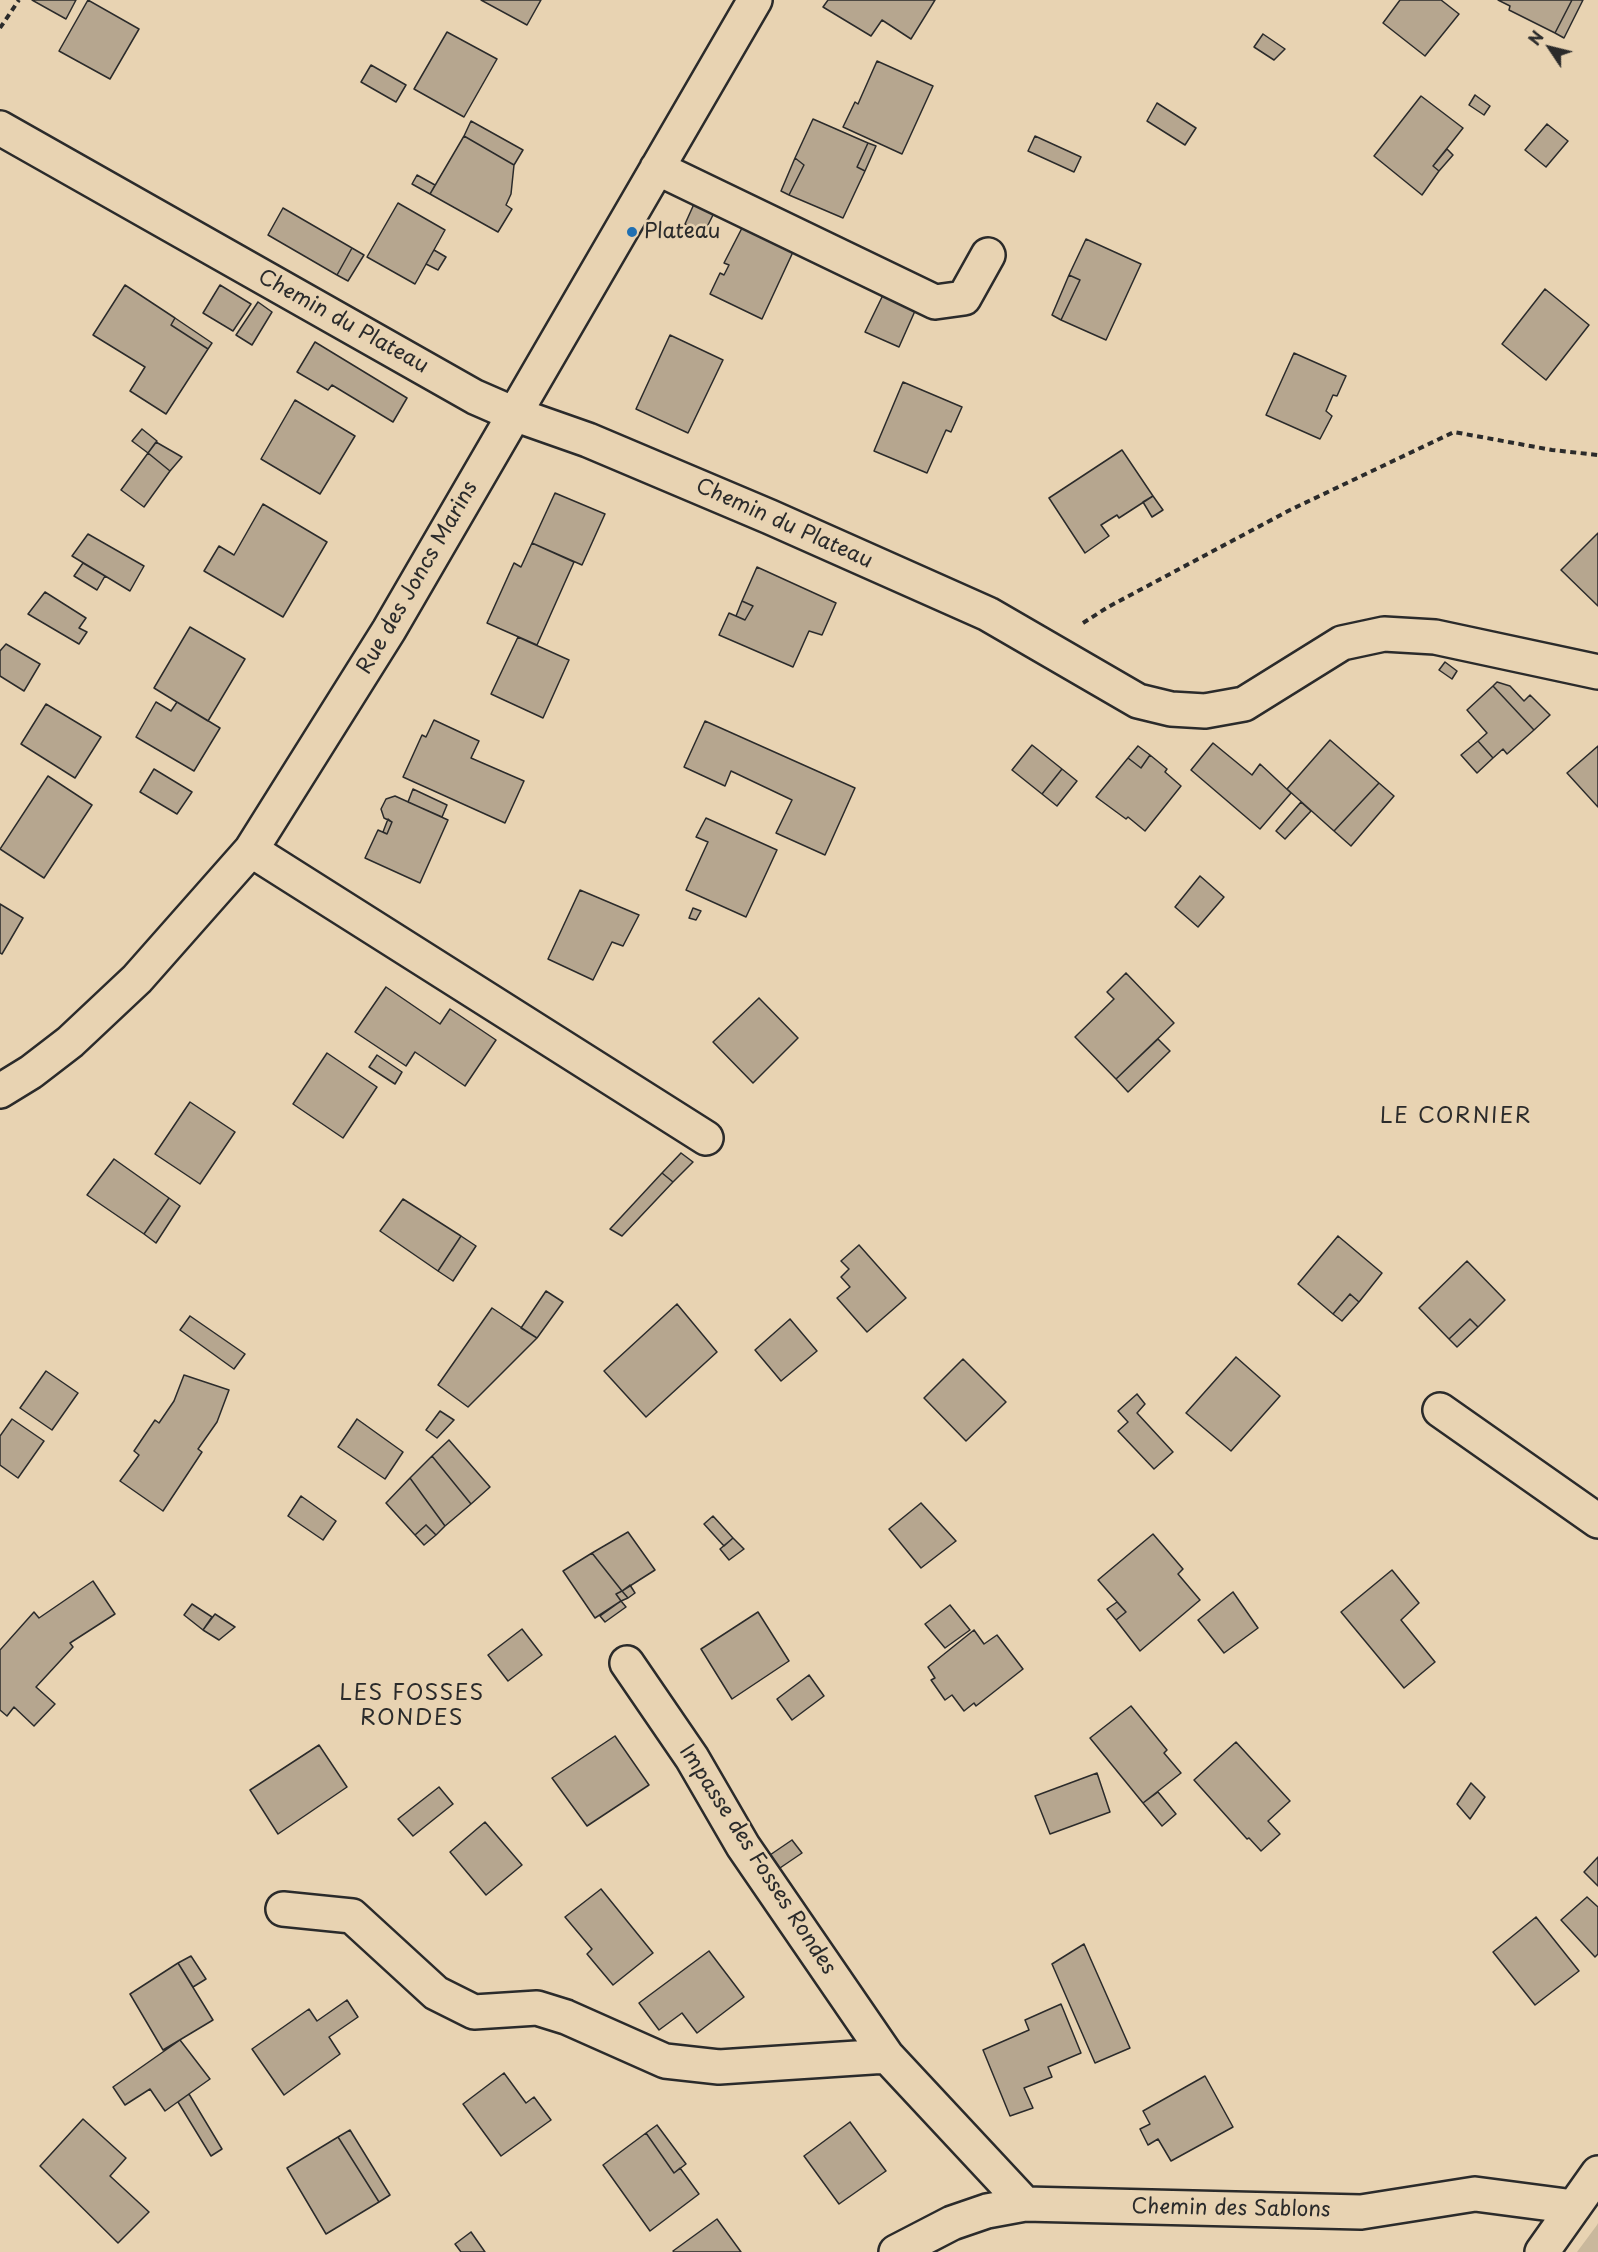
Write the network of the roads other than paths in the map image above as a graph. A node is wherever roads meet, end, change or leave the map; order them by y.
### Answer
1 (755, 0) edge
2 (0, 128) edge
3 (657, 168) junction
4 (988, 255) dead end
5 (514, 414) junction
6 (1598, 672) edge
7 (251, 850) junction
8 (0, 1091) edge
9 (706, 1138) dead end
10 (1440, 1410) dead end
11 (1598, 1521) edge
12 (627, 1663) dead end
13 (283, 1909) dead end
14 (887, 2056) junction
15 (1598, 2173) edge
16 (1025, 2204) junction
17 (1574, 2207) junction
18 (896, 2252) edge
19 (1542, 2252) edge

1 - 3 street, Rue des Joncs Marins
2 - 5 street, Chemin du Plateau
3 - 4 street
3 - 5 street, Rue des Joncs Marins
5 - 6 street, Chemin du Plateau
5 - 7 street, Rue des Joncs Marins
7 - 8 street, Rue des Joncs Marins
7 - 9 street
10 - 11 street
12 - 14 street, Impasse des Fosses Rondes
13 - 14 street
14 - 16 street, Impasse des Fosses Rondes
15 - 17 street
16 - 17 street, Chemin des Sablons
16 - 18 street, Chemin des Sablons
17 - 19 street

